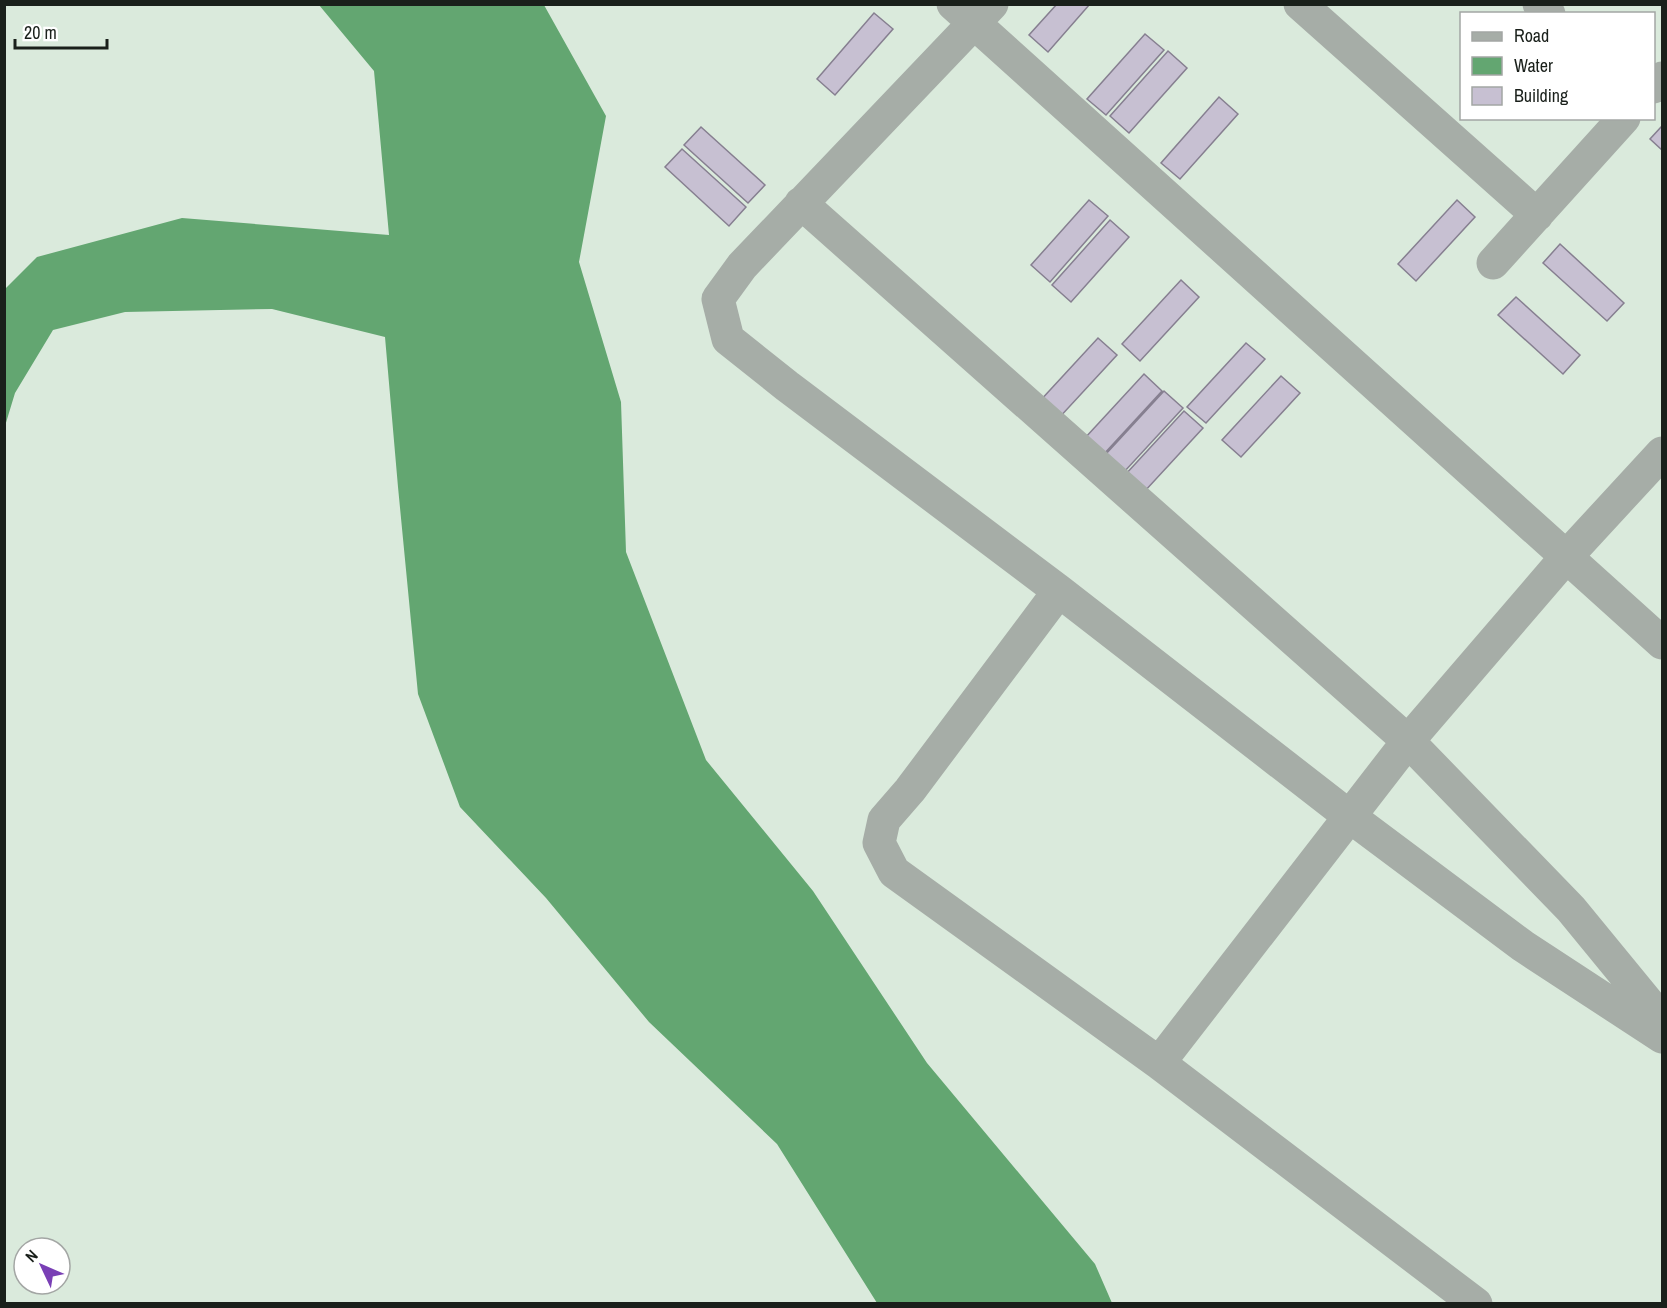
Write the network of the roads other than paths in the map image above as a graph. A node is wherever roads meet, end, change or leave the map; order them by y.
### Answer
1 (1310, 8) edge
2 (973, 11) edge
3 (1622, 120) edge
4 (801, 203) junction
5 (1537, 215) junction
6 (1493, 263) dead end
7 (1662, 453) edge
8 (1567, 556) junction
9 (1059, 591) junction
10 (1662, 643) edge
11 (1408, 741) junction
12 (1348, 816) junction
13 (1662, 1020) edge
14 (1662, 1037) edge
15 (1159, 1063) junction
16 (1476, 1304) edge

1 - 5 street
2 - 4 street
2 - 8 street
3 - 5 street
4 - 9 street
4 - 11 street
5 - 6 street
7 - 8 street
8 - 10 street
8 - 11 street
9 - 12 street
9 - 15 street
11 - 12 street
11 - 13 street
12 - 14 street
12 - 15 street
15 - 16 street

